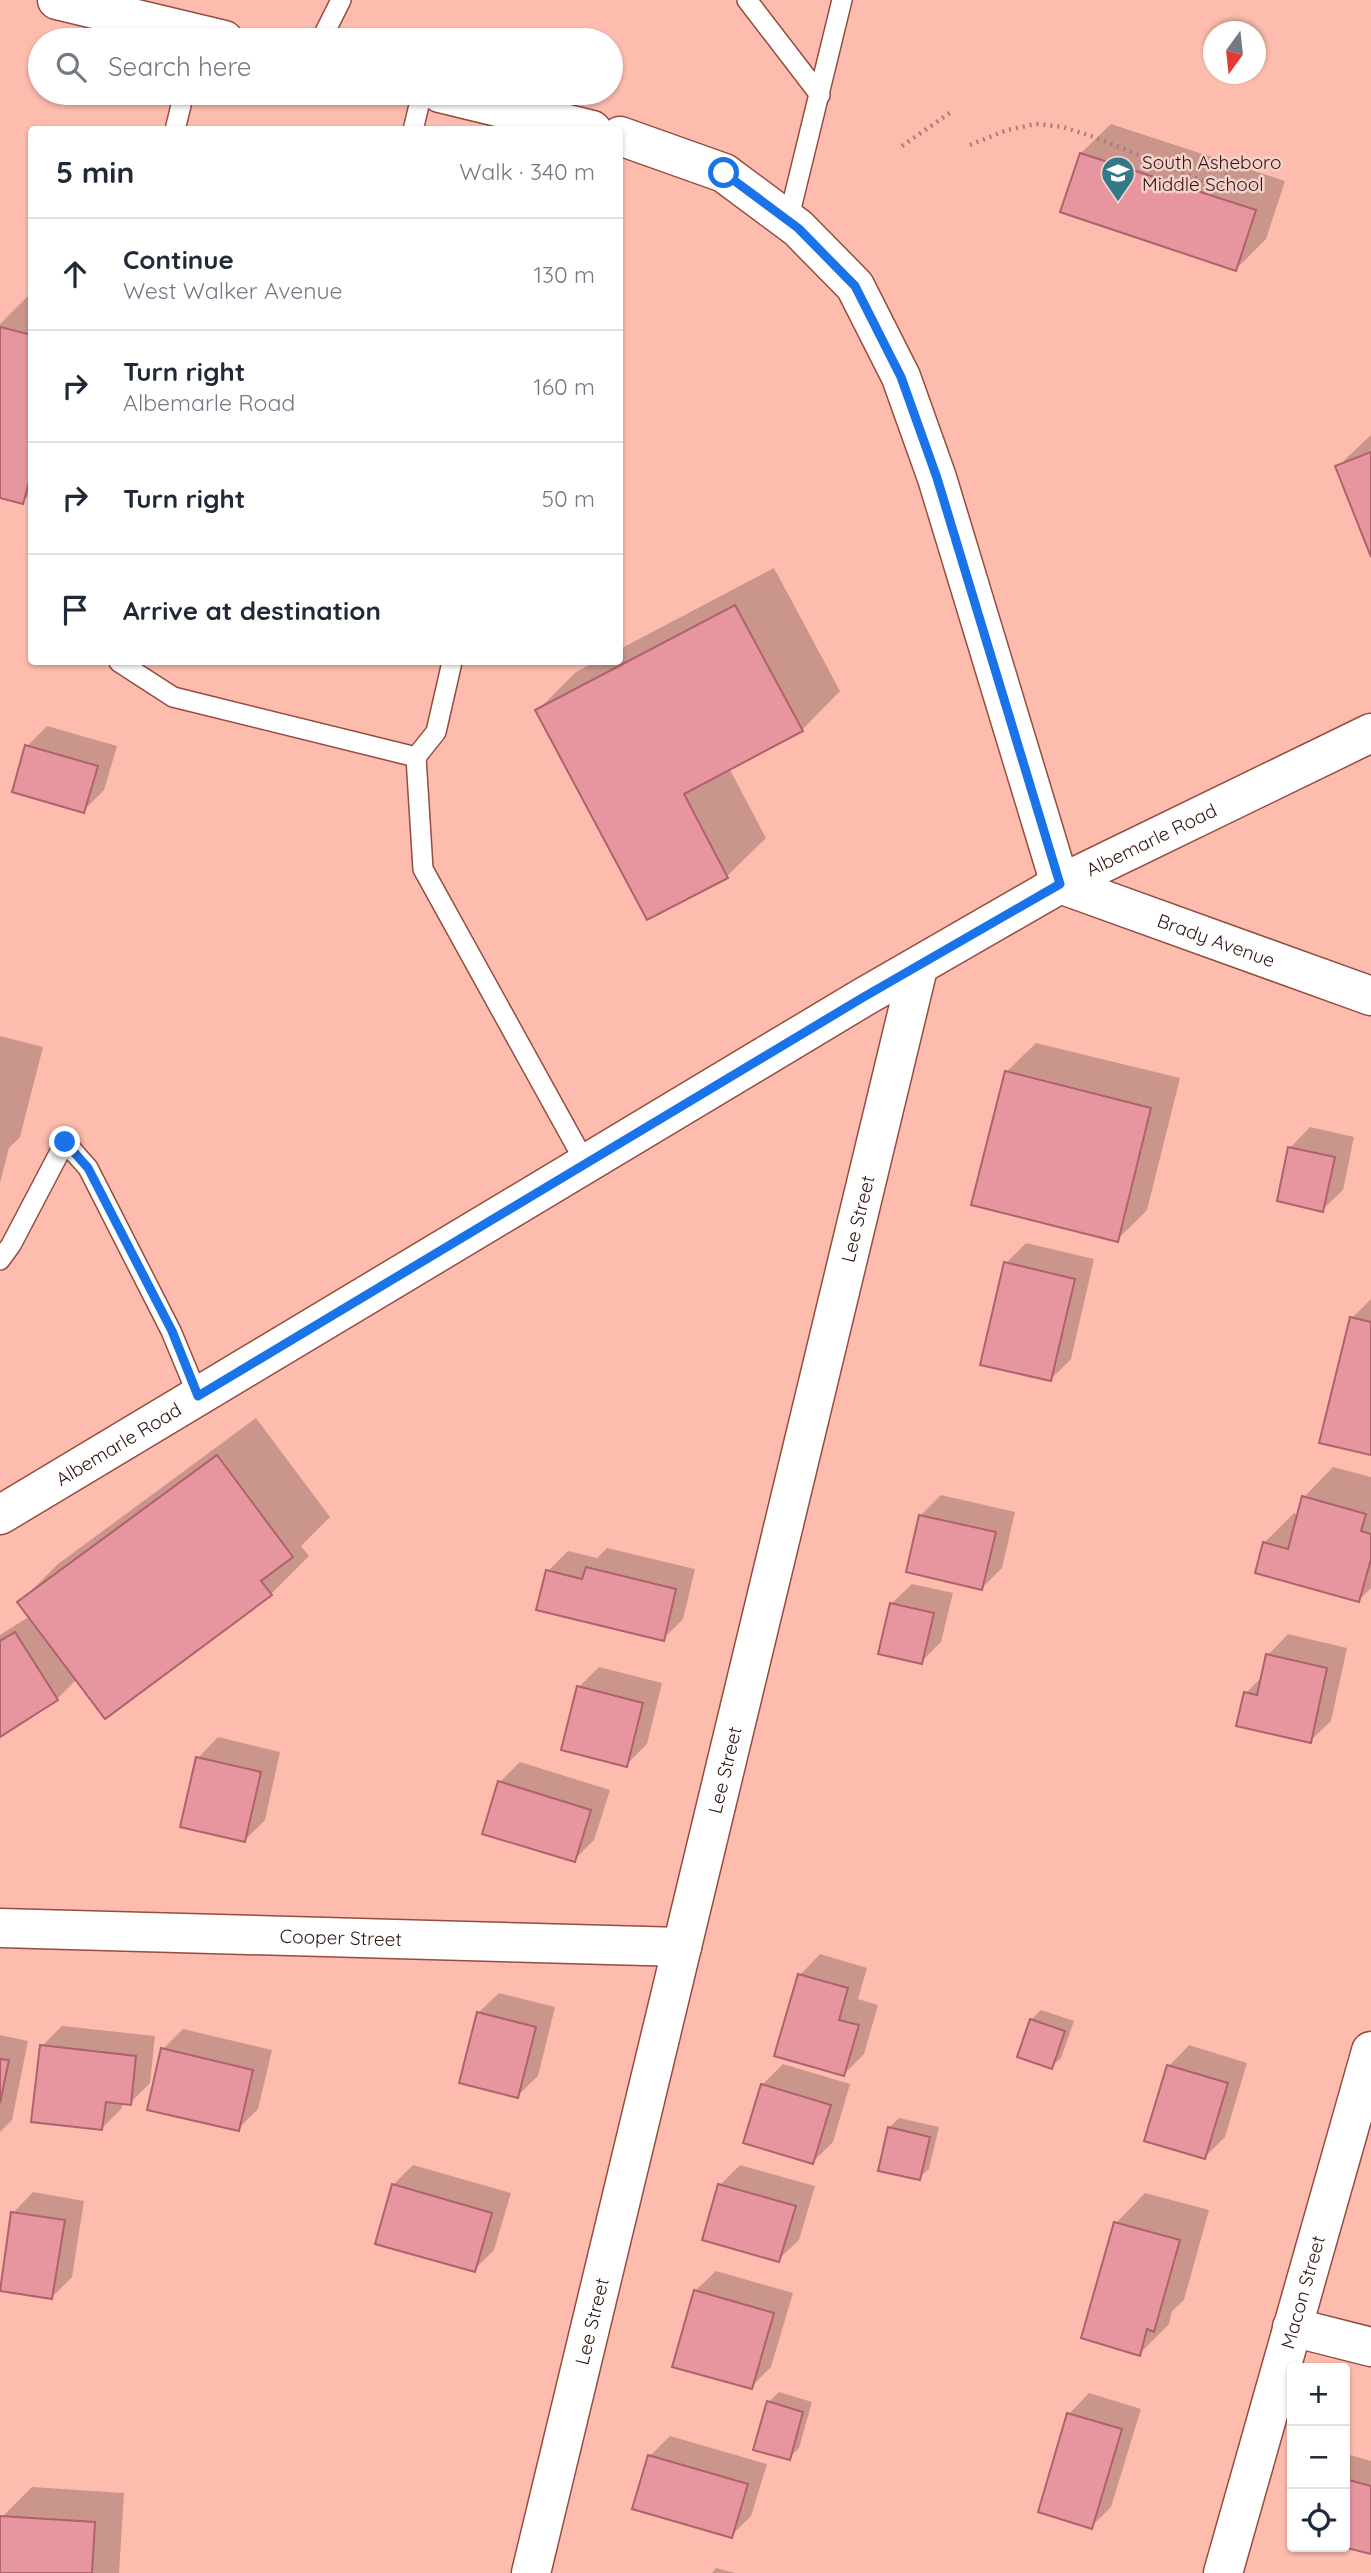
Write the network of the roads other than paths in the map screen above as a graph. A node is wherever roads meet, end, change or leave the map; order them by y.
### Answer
1 (57, 0) edge
2 (341, 0) edge
3 (747, 0) edge
4 (842, 0) edge
5 (168, 28) edge
6 (327, 28) edge
7 (820, 95) junction
8 (181, 105) edge
9 (419, 105) edge
10 (489, 105) edge
11 (176, 126) edge
12 (414, 126) edge
13 (576, 126) edge
14 (623, 137) edge
15 (788, 221) junction
16 (124, 665) edge
17 (451, 665) edge
18 (1371, 733) edge
19 (416, 757) junction
20 (1060, 884) junction
21 (919, 968) junction
22 (1371, 996) edge
23 (586, 1164) junction
24 (0, 1260) edge
25 (198, 1396) junction
26 (0, 1515) edge
27 (0, 1928) edge
28 (682, 1947) junction
29 (1371, 2051) edge
30 (1292, 2327) junction
31 (1371, 2347) edge
32 (531, 2573) edge
33 (1223, 2573) edge

1 - 5 street
2 - 6 lane
3 - 7 lane
4 - 7 lane
7 - 15 lane
8 - 11 lane
9 - 12 lane
10 - 13 street
14 - 15 street
15 - 20 street
16 - 19 lane
17 - 19 lane
18 - 20 street, Albemarle Road
19 - 23 lane
20 - 21 street, Albemarle Road
20 - 22 street, Brady Avenue
21 - 23 street, Albemarle Road
21 - 28 street, Lee Street
23 - 25 street, Albemarle Road
24 - 25 lane
25 - 26 street, Albemarle Road
27 - 28 street, Cooper Street
28 - 32 street, Lee Street
29 - 30 street, Macon Street
30 - 31 street
30 - 33 street, Macon Street

